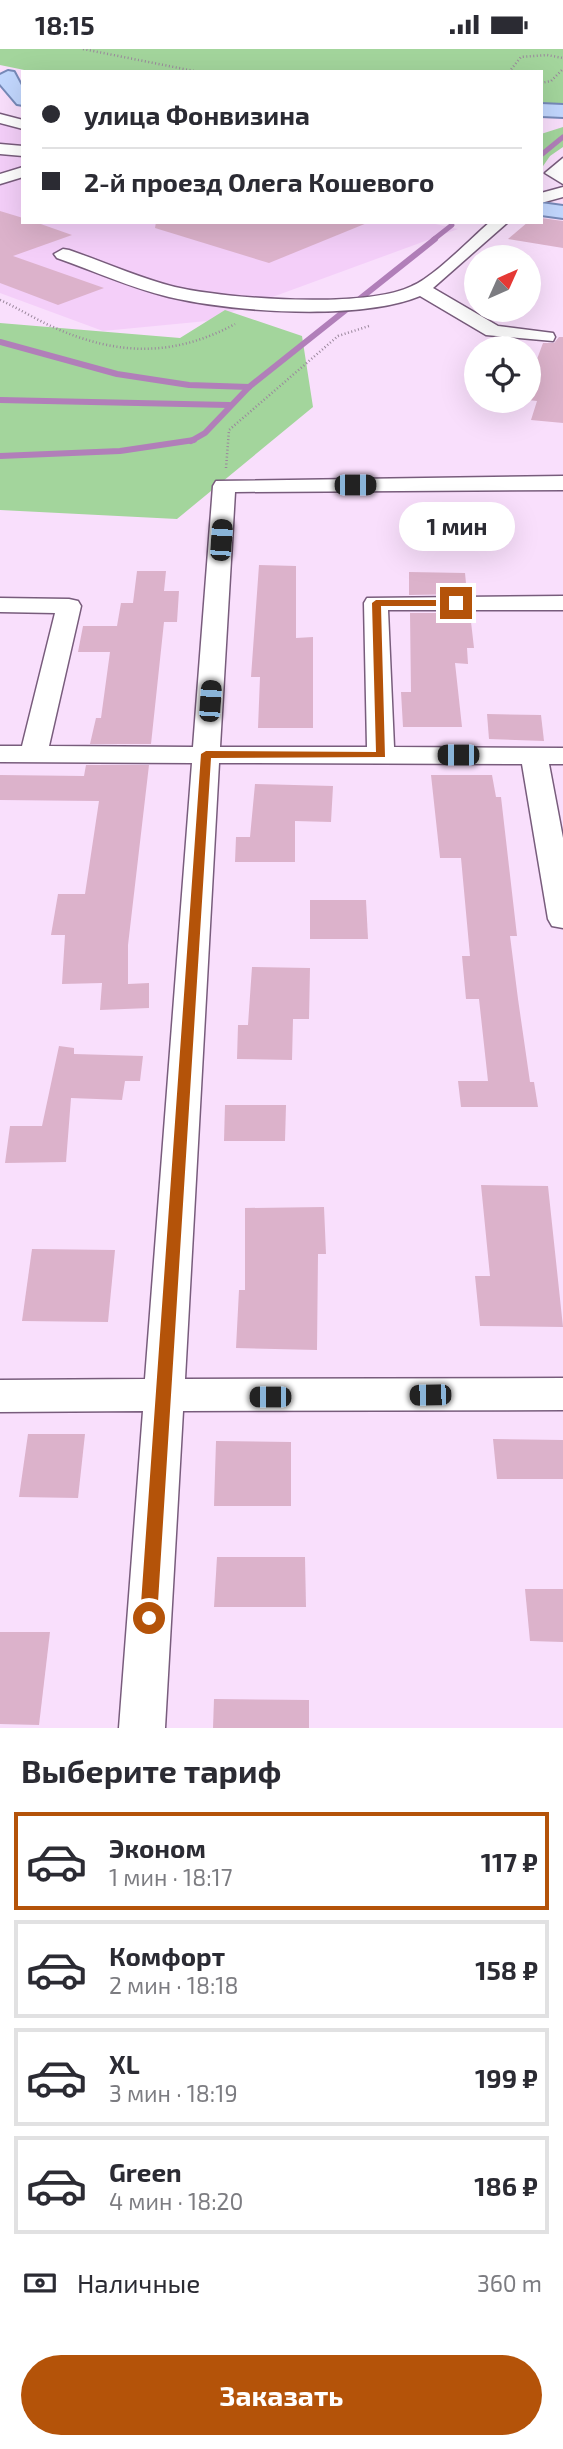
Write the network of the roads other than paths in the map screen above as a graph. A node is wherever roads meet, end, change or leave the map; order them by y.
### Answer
1 (543, 110) edge
2 (563, 111) edge
3 (0, 118) edge
4 (21, 124) edge
5 (0, 149) edge
6 (21, 151) edge
7 (563, 163) edge
8 (21, 173) edge
9 (0, 179) edge
10 (555, 195) edge
11 (496, 225) edge
12 (63, 254) dead end
13 (421, 289) junction
14 (545, 337) dead end
15 (563, 483) edge
16 (563, 603) edge
17 (0, 605) edge
18 (0, 754) edge
19 (34, 754) junction
20 (206, 754) junction
21 (381, 755) junction
22 (534, 755) junction
23 (563, 756) edge
24 (563, 919) edge
25 (563, 1394) edge
26 (0, 1397) edge
27 (164, 1398) junction
28 (142, 1728) edge

1 - 2 main road
3 - 4 street
5 - 6 street
7 - 10 street
8 - 9 street
11 - 13 street
12 - 13 street
13 - 14 street
15 - 20 street
16 - 21 street
17 - 19 street
18 - 19 street
19 - 20 street
20 - 21 street
20 - 27 street
21 - 22 street
22 - 23 street
22 - 24 street
25 - 27 street
26 - 27 street
27 - 28 street

